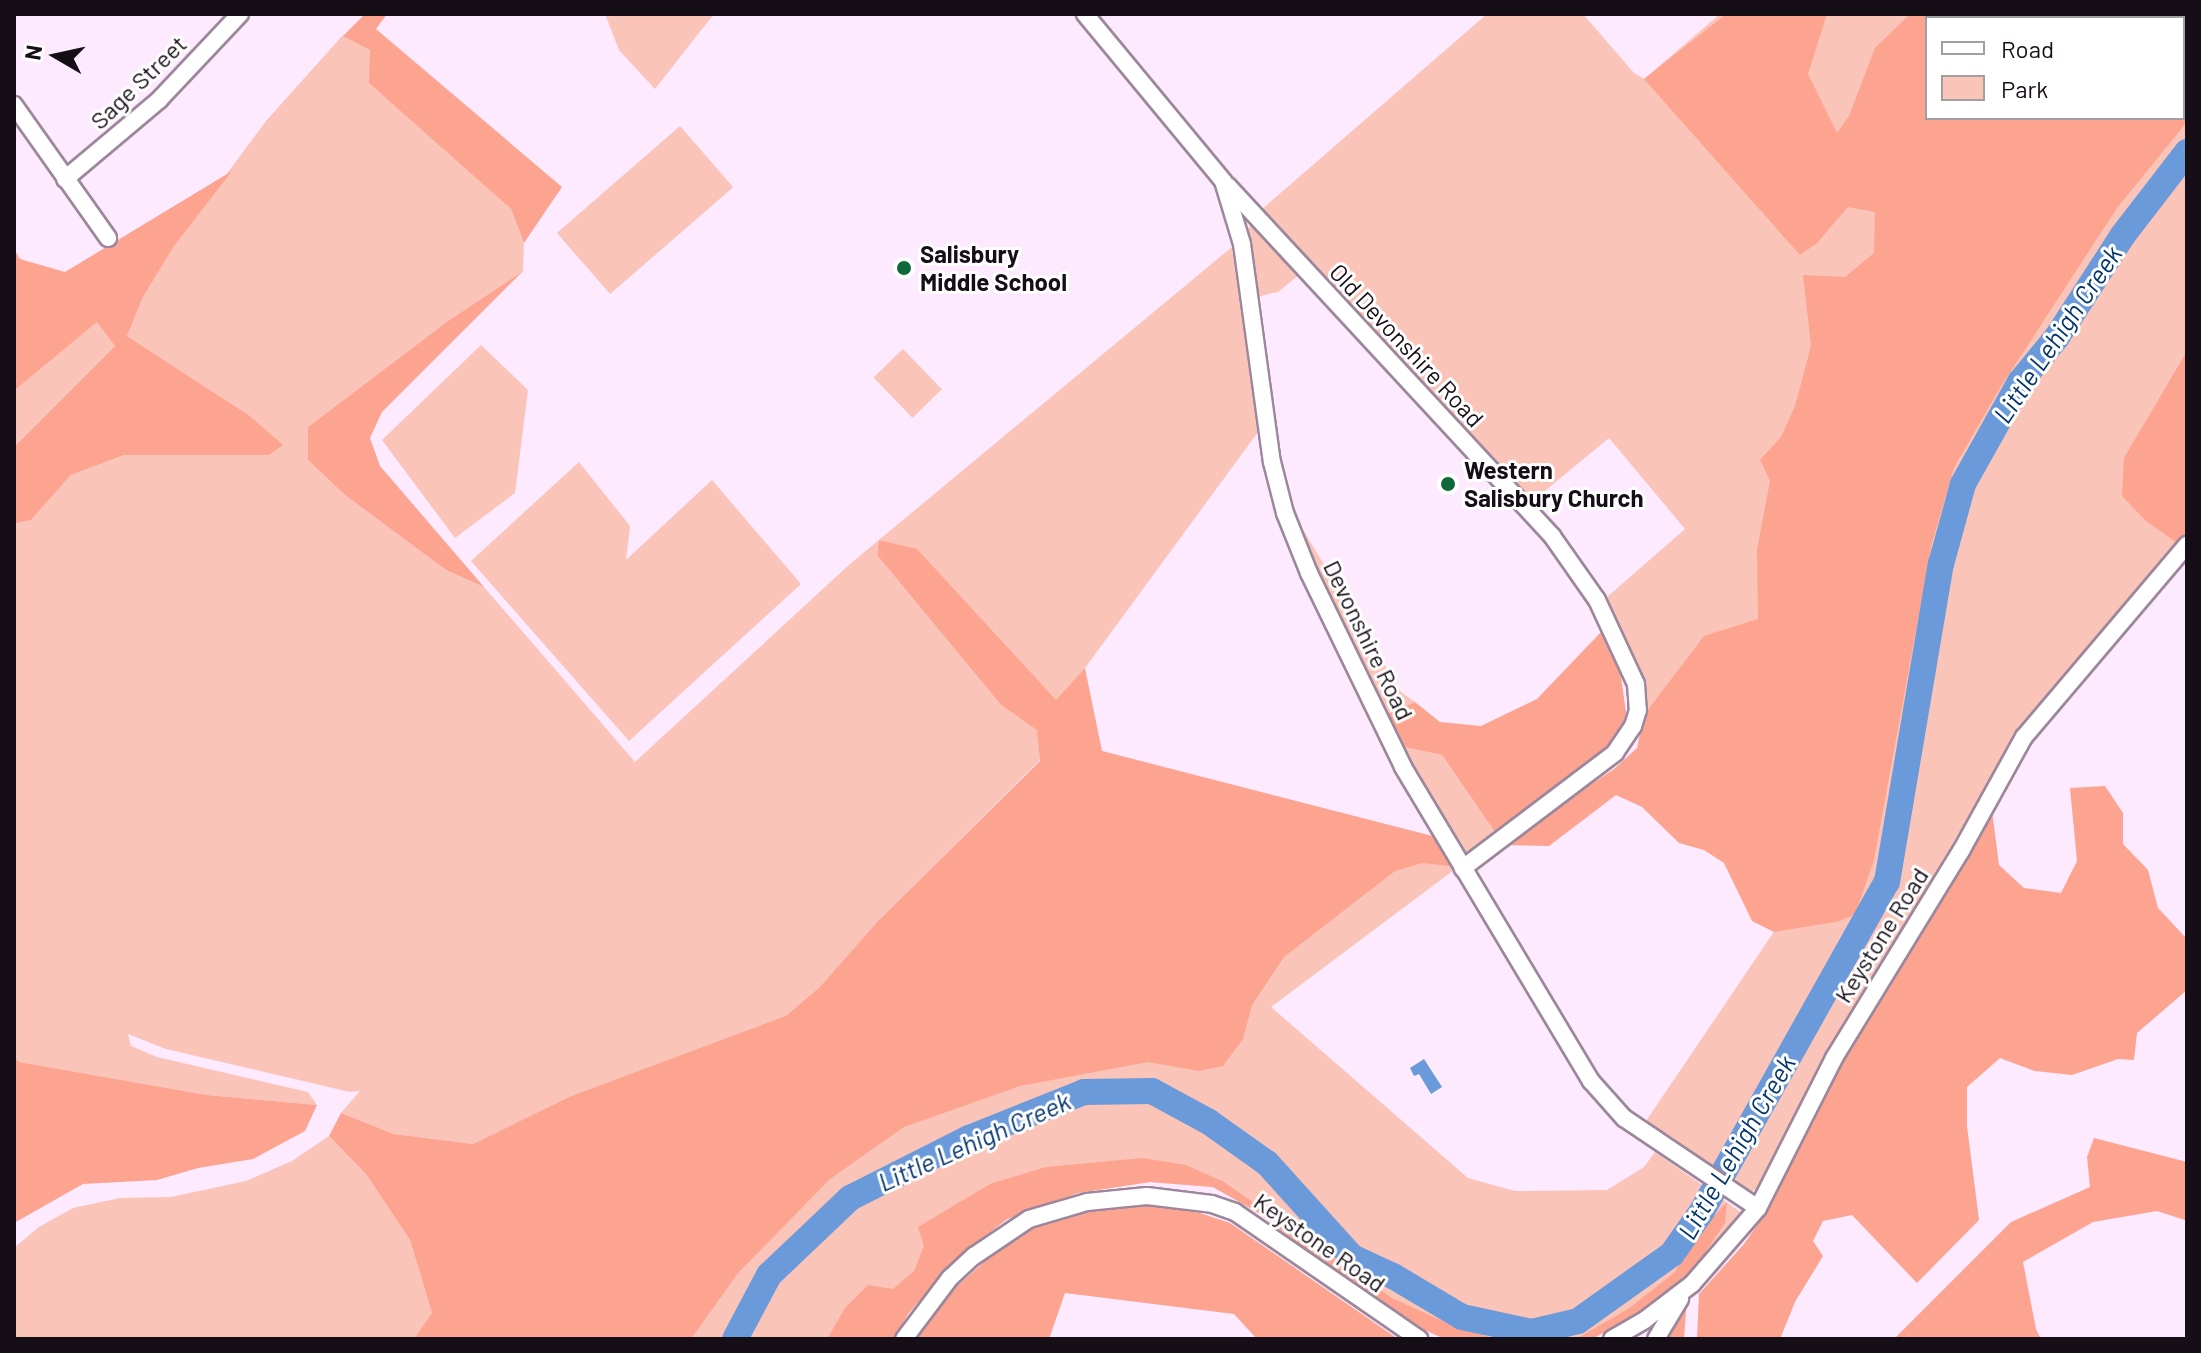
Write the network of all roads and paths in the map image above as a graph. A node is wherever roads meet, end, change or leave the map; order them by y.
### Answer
1 (240, 14) edge
2 (1085, 14) edge
3 (14, 105) edge
4 (65, 179) junction
5 (1223, 181) junction
6 (108, 238) dead end
7 (2187, 545) edge
8 (1463, 868) junction
9 (1751, 1205) junction
10 (1692, 1284) junction
11 (904, 1339) edge
12 (1419, 1339) edge
13 (1612, 1339) edge
14 (1656, 1339) edge

1 - 4 street, Sage Street
2 - 5 street, Devonshire Road
3 - 4 street
4 - 6 street
5 - 8 street, Devonshire Road
5 - 8 street, Old Devonshire Road
7 - 9 street, Keystone Road
8 - 9 street, Devonshire Road
9 - 10 street, Keystone Road
10 - 13 street, Keystone Road
10 - 14 street
11 - 12 street, Keystone Road

